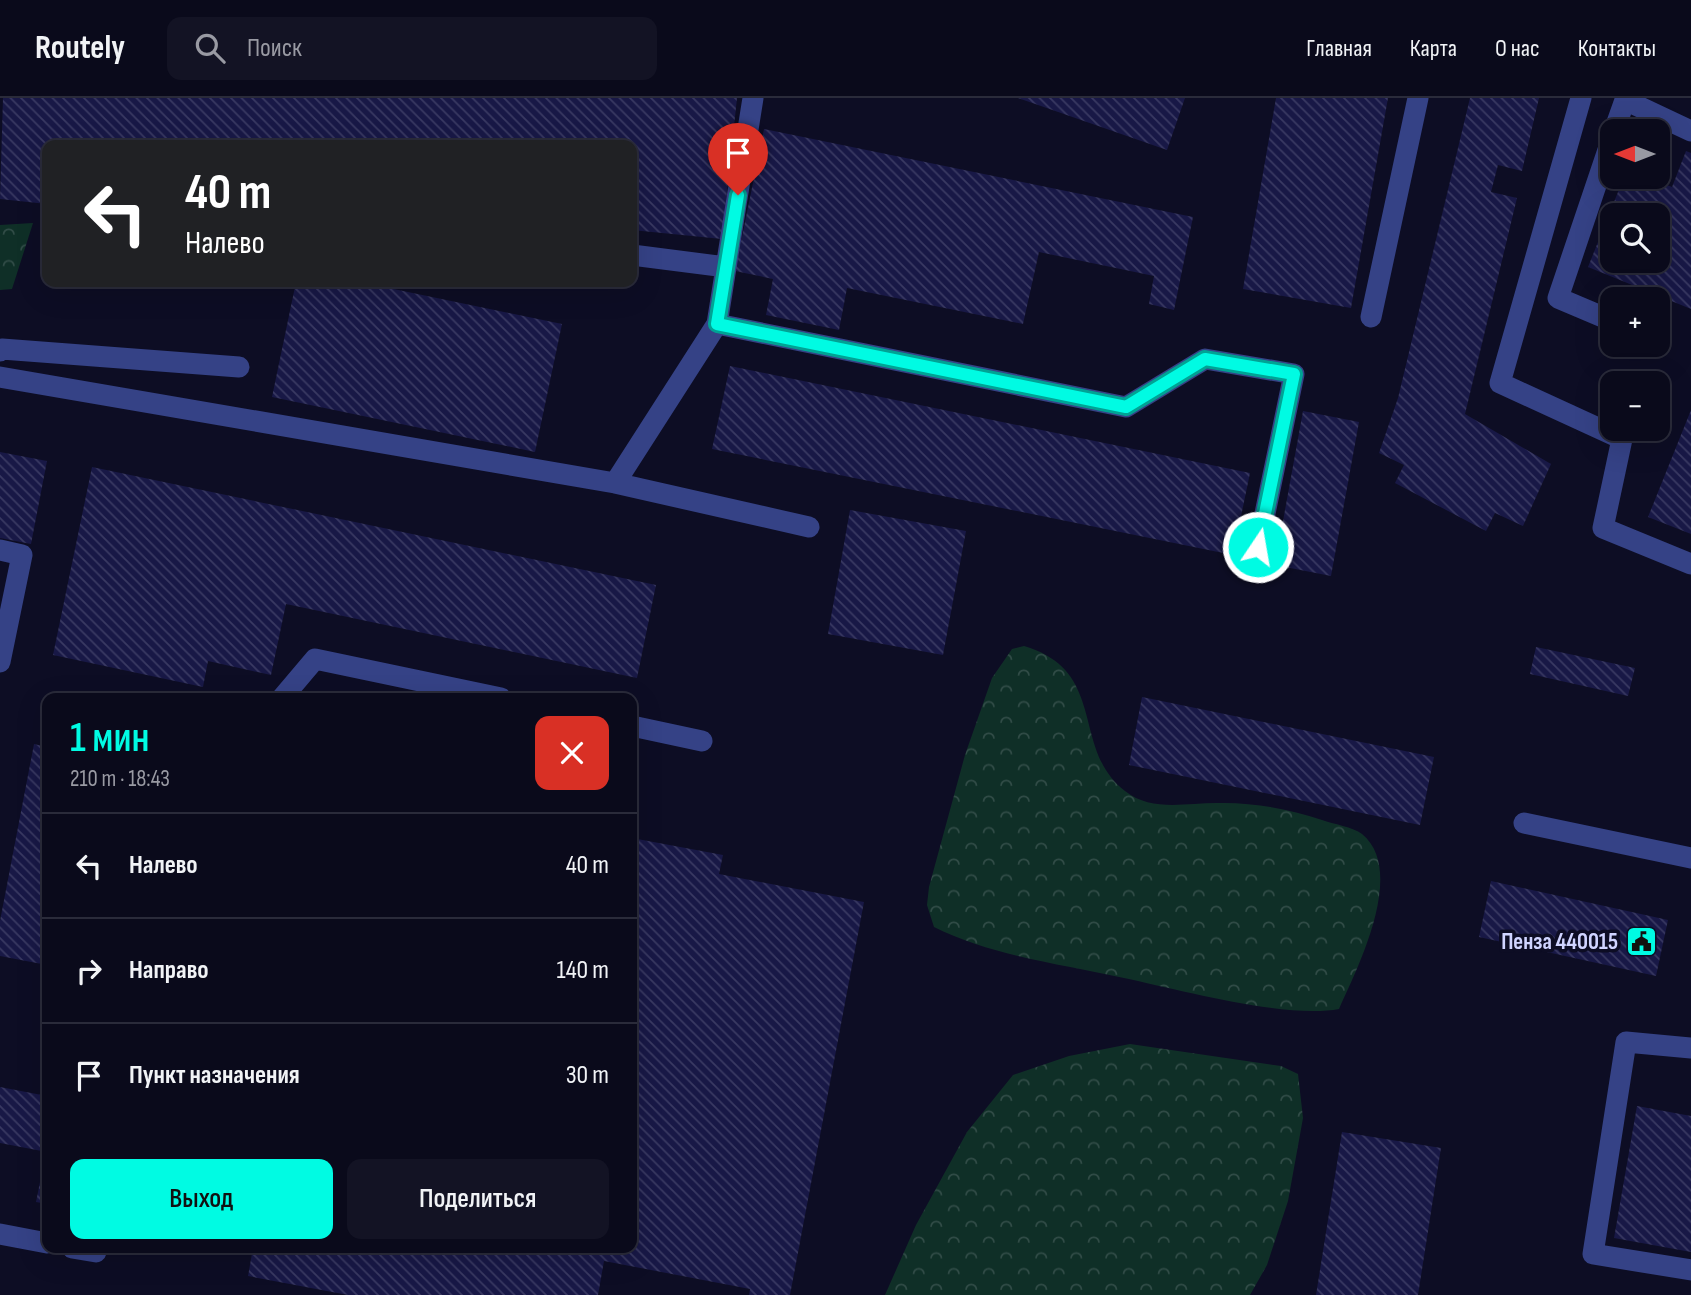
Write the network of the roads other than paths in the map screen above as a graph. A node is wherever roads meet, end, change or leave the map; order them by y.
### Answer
1 (753, 98) edge
2 (1418, 98) edge
3 (1581, 98) edge
4 (1618, 119) edge
5 (1665, 119) edge
6 (1670, 121) edge
7 (1691, 131) edge
8 (1600, 174) edge
9 (637, 256) edge
10 (726, 267) junction
11 (1600, 316) edge
12 (1371, 317) dead end
13 (717, 324) junction
14 (0, 351) edge
15 (239, 367) dead end
16 (0, 377) edge
17 (615, 483) junction
18 (809, 527) dead end
19 (1258, 547) dead end
20 (0, 550) edge
21 (1691, 564) edge
22 (0, 662) edge
23 (286, 693) edge
24 (476, 693) edge
25 (637, 727) edge
26 (702, 741) dead end
27 (1524, 824) dead end
28 (1691, 858) edge
29 (1691, 1048) edge
30 (0, 1234) edge
31 (42, 1242) edge
32 (1691, 1270) edge

1 - 10 lane
2 - 12 lane
3 - 21 lane
4 - 5 lane
6 - 7 lane
8 - 11 lane
9 - 10 lane
10 - 13 lane
13 - 17 lane
13 - 19 lane
14 - 15 lane
16 - 17 lane
17 - 18 lane
20 - 22 lane
23 - 24 lane
25 - 26 lane
27 - 28 lane
29 - 32 lane
30 - 31 lane

